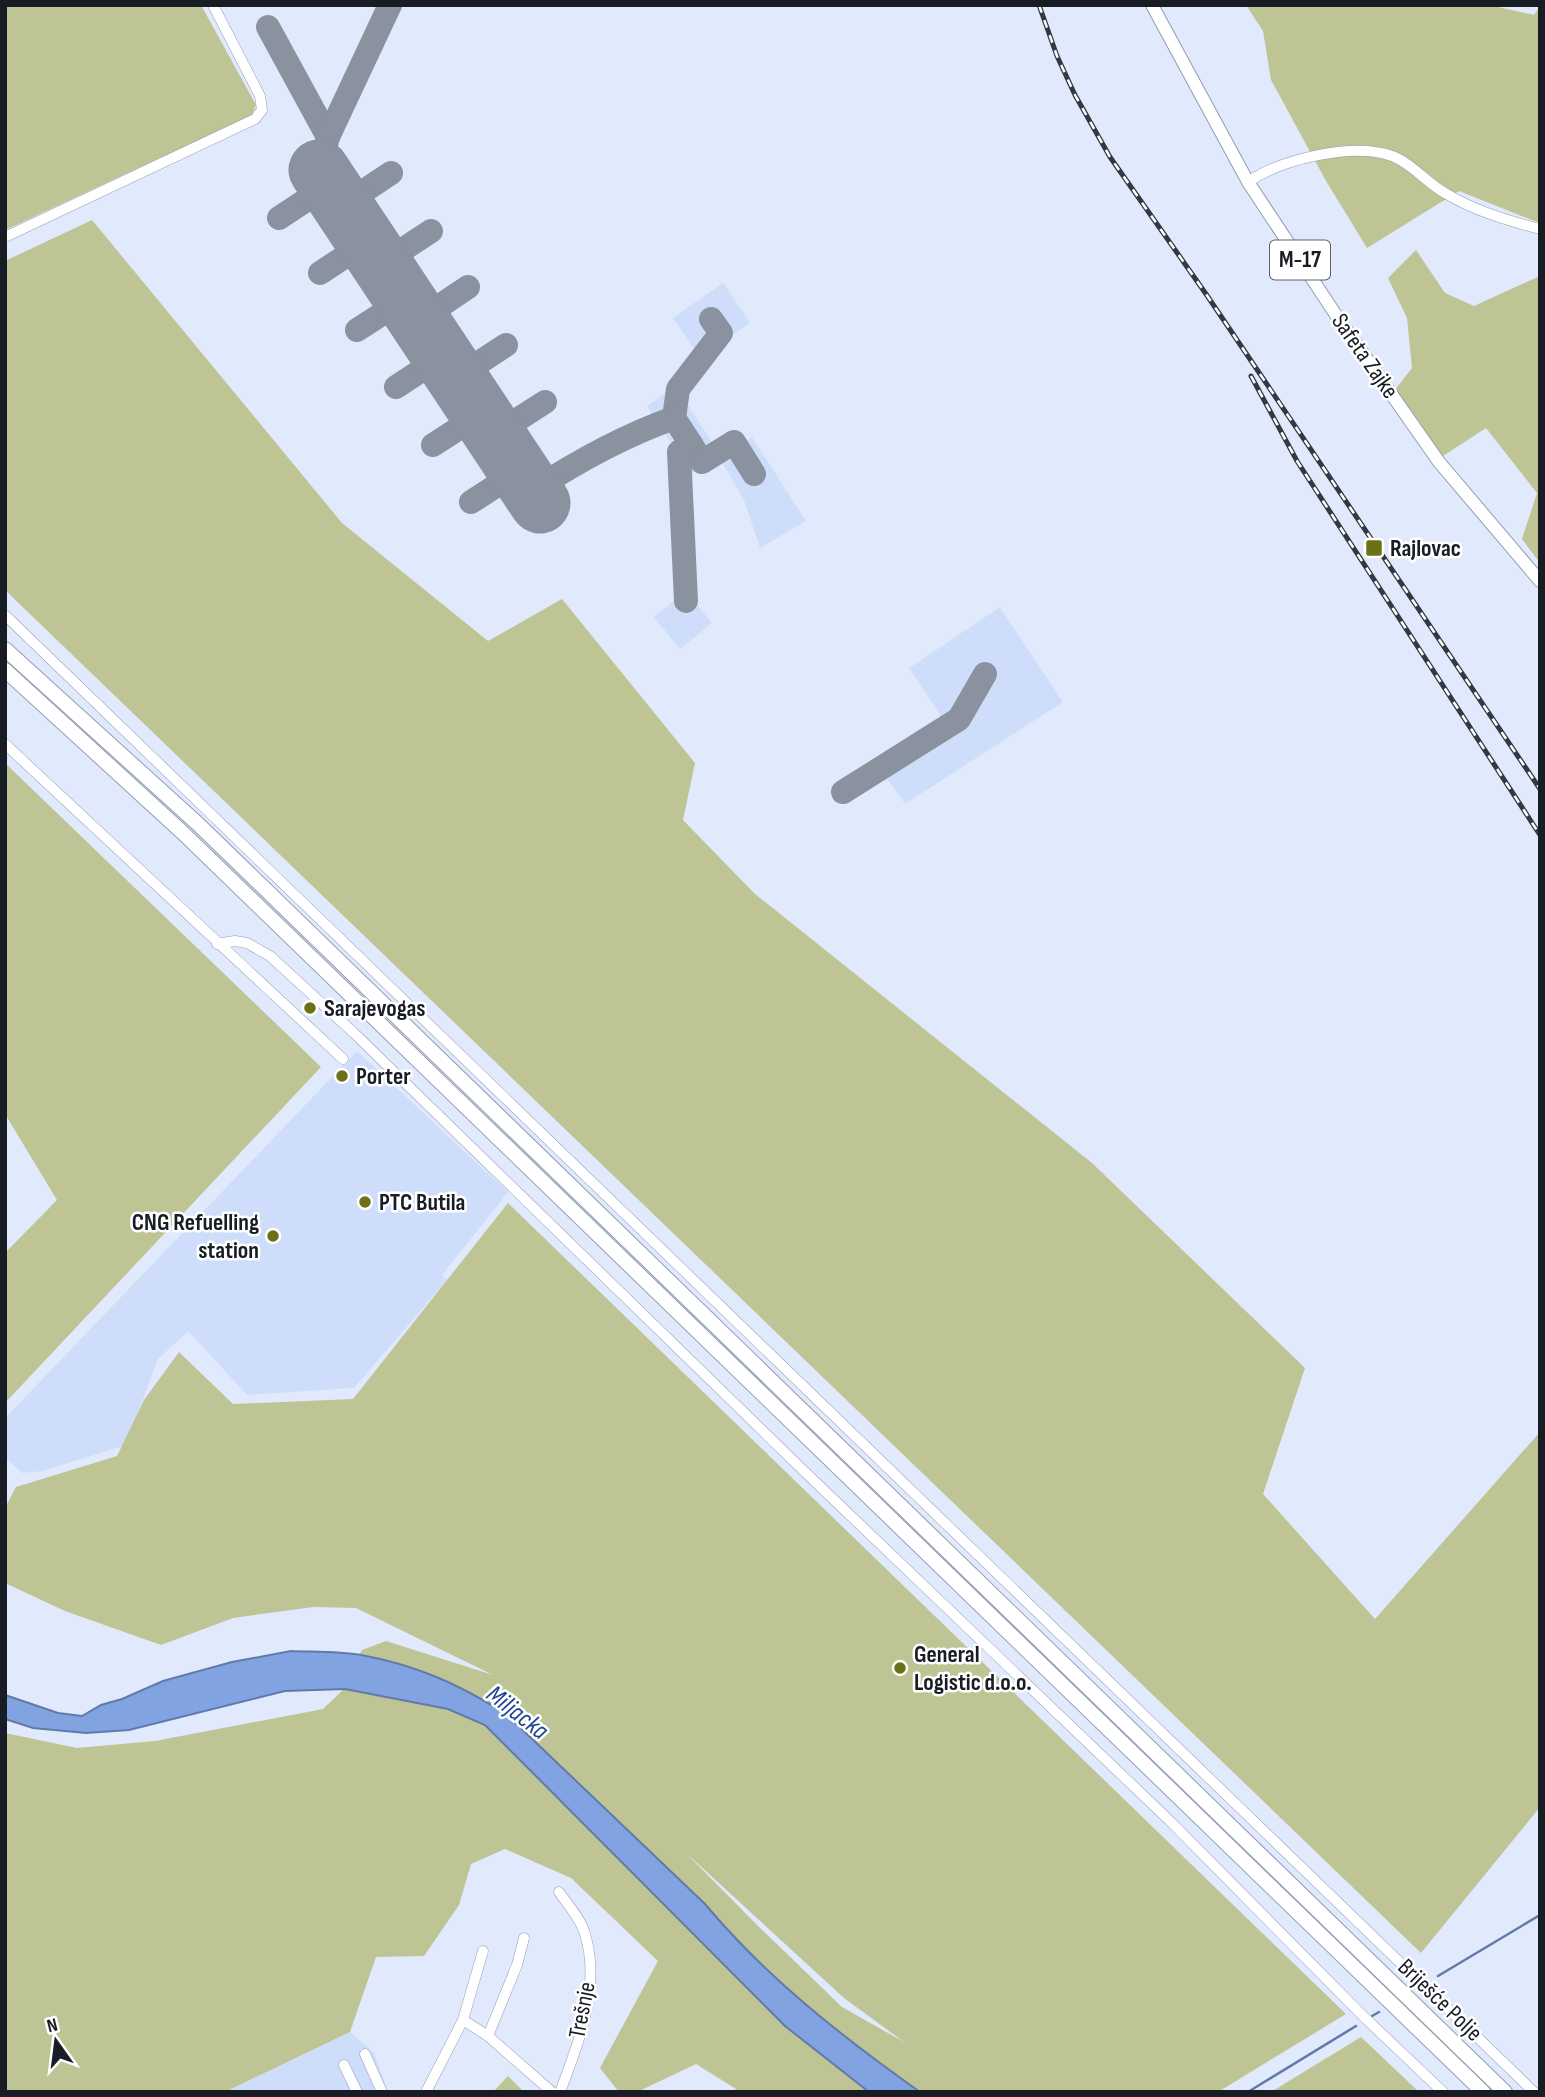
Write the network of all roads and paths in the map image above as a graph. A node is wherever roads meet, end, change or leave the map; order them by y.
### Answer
1 (213, 5) edge
2 (1152, 5) edge
3 (1248, 182) junction
4 (1540, 229) edge
5 (5, 237) edge
6 (1540, 581) edge
7 (5, 615) edge
8 (5, 649) edge
9 (5, 670) edge
10 (5, 744) edge
11 (217, 944) junction
12 (343, 1059) dead end
13 (559, 1892) dead end
14 (524, 1938) dead end
15 (483, 1951) dead end
16 (463, 2020) junction
17 (488, 2036) junction
18 (365, 2054) dead end
19 (344, 2065) dead end
20 (357, 2092) edge
21 (382, 2092) edge
22 (426, 2092) edge
23 (552, 2092) edge
24 (560, 2092) edge
25 (1443, 2092) edge
26 (1483, 2092) edge
27 (1505, 2092) edge
28 (1534, 2092) edge

1 - 5 street
2 - 3 main road, Safeta Zajke / M-17
3 - 4 street
3 - 6 main road, Safeta Zajke / M-17
7 - 28 street, Briješće Polje
8 - 27 highway
9 - 26 highway
10 - 11 street
11 - 12 street
11 - 25 street
13 - 24 street, Trešnje
14 - 17 street
15 - 16 street
16 - 17 street
16 - 22 street
17 - 23 street
18 - 21 street
19 - 20 street

